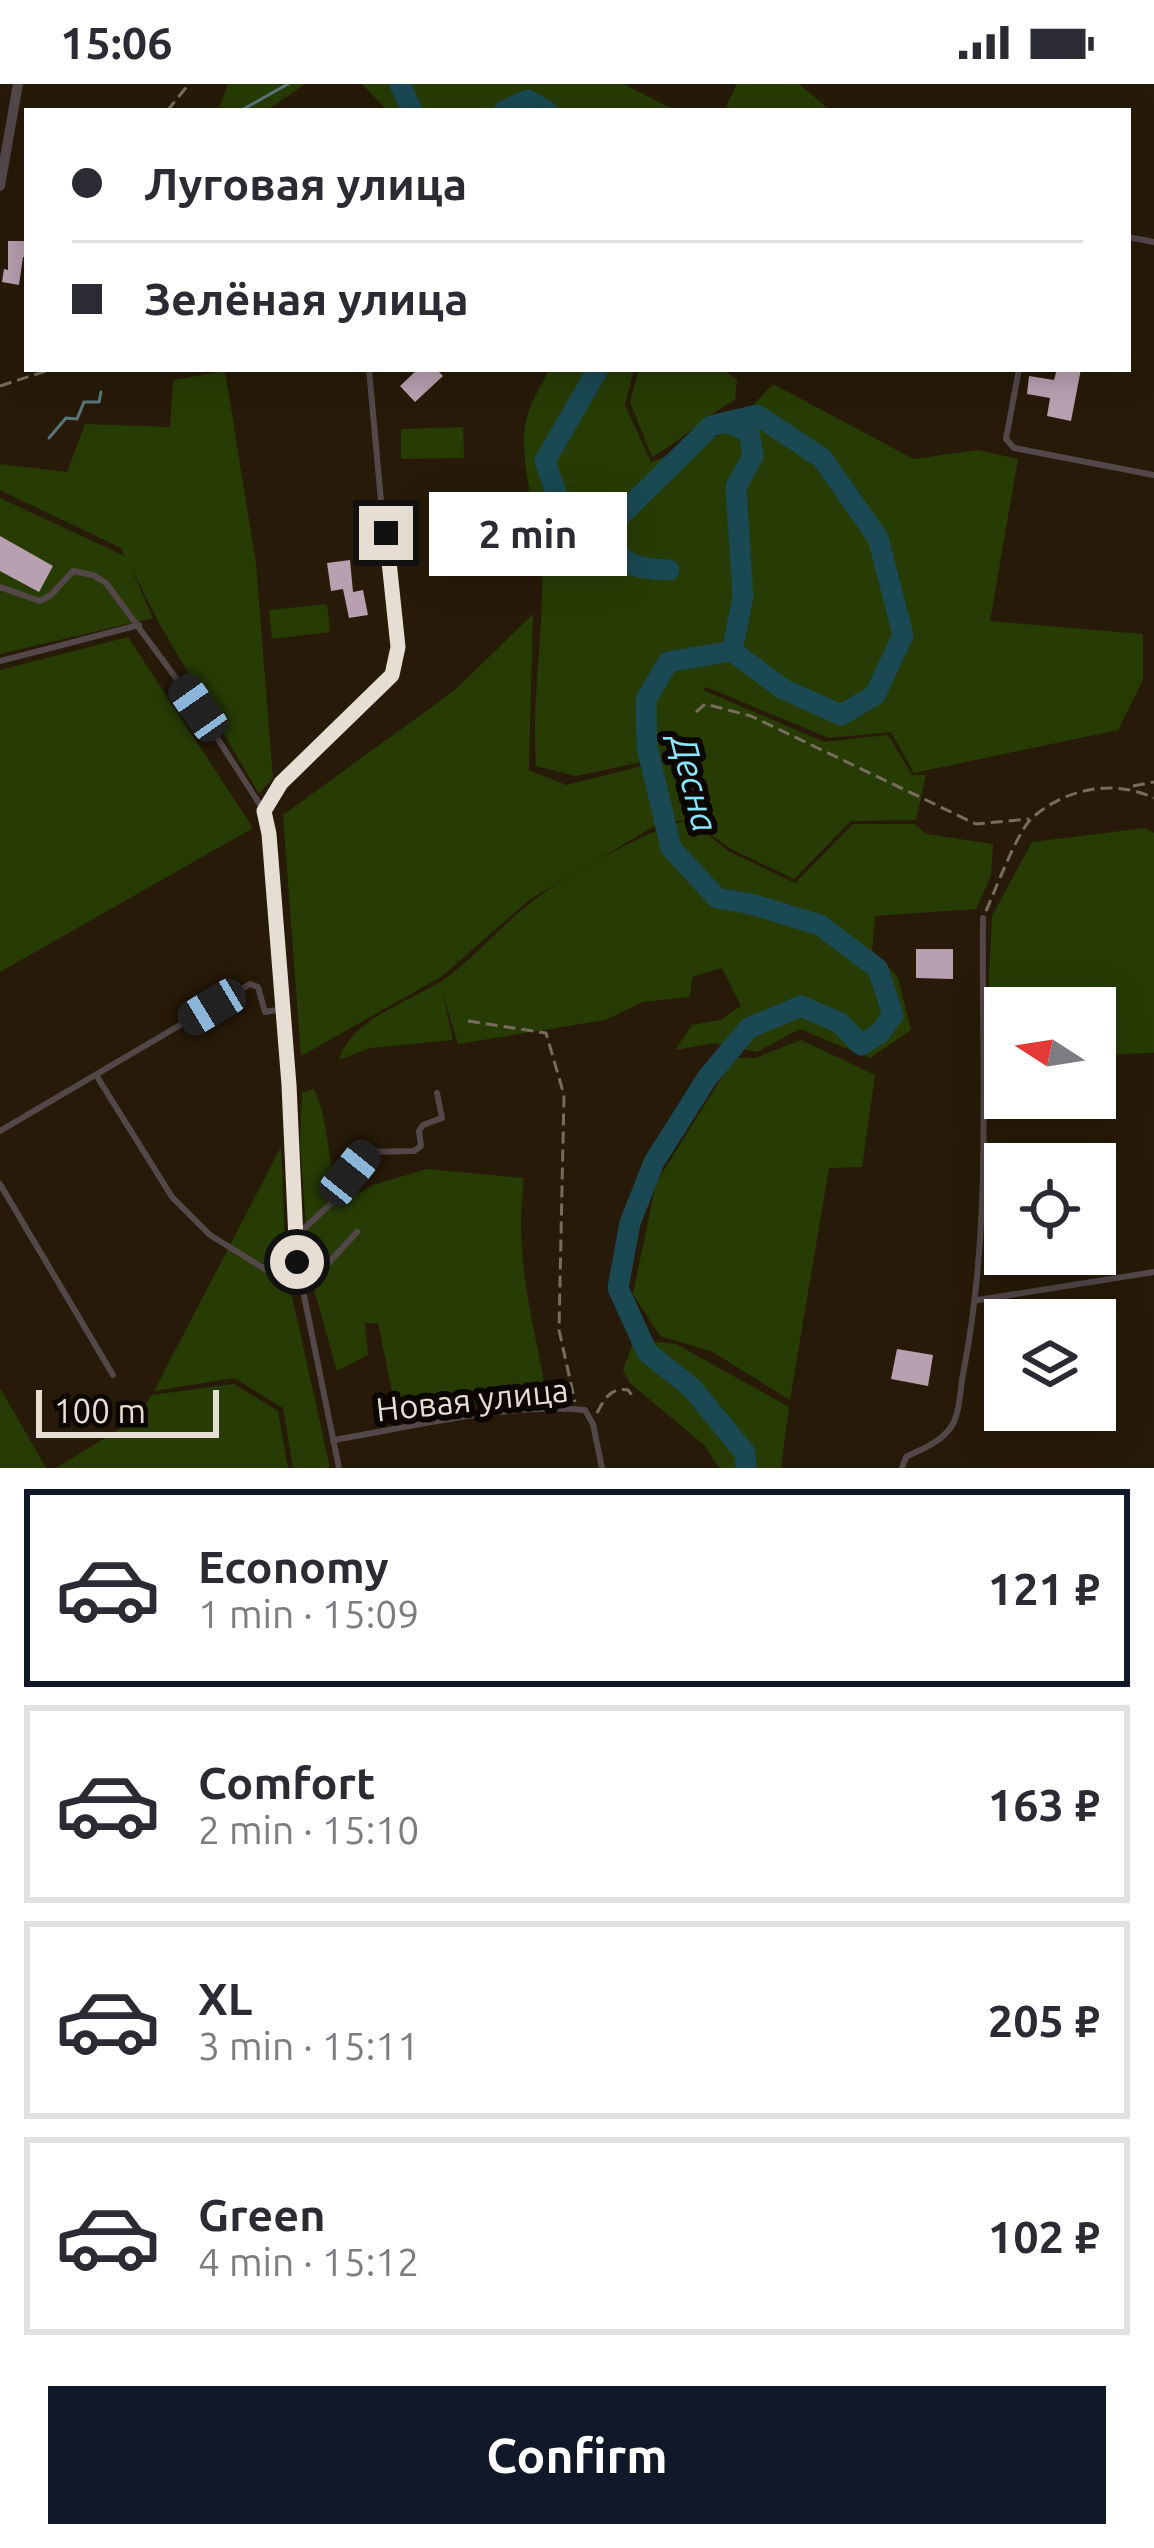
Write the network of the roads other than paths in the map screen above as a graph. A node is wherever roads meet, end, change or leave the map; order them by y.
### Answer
1 (18, 84) edge
2 (0, 186) edge
3 (369, 372) edge
4 (1018, 372) edge
5 (1154, 476) edge
6 (0, 586) edge
7 (139, 625) junction
8 (0, 661) edge
9 (264, 811) junction
10 (982, 918) road end
11 (283, 1010) junction
12 (96, 1075) junction
13 (437, 1093) dead end
14 (0, 1131) edge
15 (0, 1184) edge
16 (357, 1232) dead end
17 (296, 1236) junction
18 (1154, 1272) edge
19 (302, 1292) junction
20 (977, 1300) junction
21 (113, 1375) dead end
22 (333, 1440) junction
23 (339, 1468) edge
24 (602, 1468) edge
25 (902, 1468) edge

1 - 2 street
3 - 9 lane
4 - 5 lane
6 - 7 lane
7 - 8 lane
7 - 9 lane
9 - 11 lane
10 - 20 lane
11 - 12 lane
11 - 17 lane
12 - 14 lane
12 - 19 lane
13 - 17 lane
15 - 21 lane
16 - 19 lane
17 - 19 lane
18 - 20 lane
19 - 22 lane
20 - 25 lane
22 - 23 lane, Новая улица
22 - 24 lane, Новая улица

